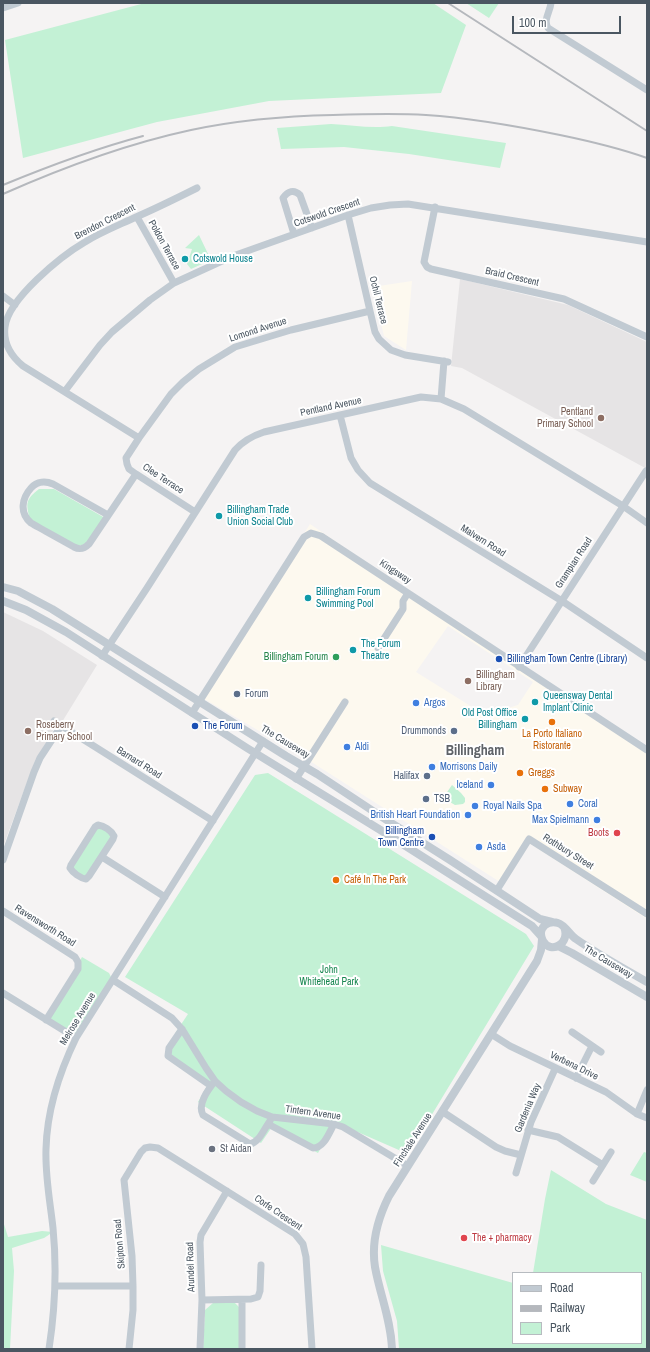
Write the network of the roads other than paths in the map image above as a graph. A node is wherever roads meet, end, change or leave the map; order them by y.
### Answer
1 (18, 3) edge
2 (551, 3) edge
3 (3, 8) edge
4 (647, 90) edge
5 (197, 188) dead end
6 (434, 207) junction
7 (348, 215) junction
8 (137, 217) junction
9 (312, 228) junction
10 (294, 234) junction
11 (647, 242) edge
12 (174, 283) junction
13 (3, 296) edge
14 (15, 305) junction
15 (370, 311) junction
16 (4, 325) edge
17 (647, 337) edge
18 (65, 391) junction
19 (441, 399) junction
20 (340, 415) junction
21 (139, 438) junction
22 (126, 458) joint
23 (646, 471) dead end
24 (136, 474) junction
25 (623, 506) junction
26 (195, 512) junction
27 (108, 515) junction
28 (647, 523) edge
29 (3, 587) edge
30 (408, 593) junction
31 (3, 601) edge
32 (562, 601) junction
33 (110, 645) junction
34 (378, 648) dead end
35 (102, 656) junction
36 (647, 658) edge
37 (520, 667) junction
38 (200, 702) junction
39 (345, 702) dead end
40 (192, 713) junction
41 (54, 721) dead end
42 (61, 726) junction
43 (263, 741) junction
44 (647, 750) edge
45 (256, 753) junction
46 (305, 766) junction
47 (296, 779) junction
48 (213, 821) junction
49 (102, 857) junction
50 (3, 860) edge
51 (497, 890) junction
52 (165, 897) junction
53 (3, 911) edge
54 (647, 914) edge
55 (552, 922) junction
56 (564, 928) junction
57 (541, 938) junction
58 (556, 947) junction
59 (537, 961) junction
60 (113, 980) junction
61 (647, 982) edge
62 (3, 993) edge
63 (647, 997) edge
64 (46, 1020) junction
65 (182, 1029) junction
66 (572, 1032) dead end
67 (491, 1034) junction
68 (76, 1038) junction
69 (592, 1046) junction
70 (601, 1052) dead end
71 (555, 1069) junction
72 (576, 1078) junction
73 (213, 1083) junction
74 (647, 1090) edge
75 (443, 1112) junction
76 (637, 1114) junction
77 (647, 1118) edge
78 (270, 1120) junction
79 (334, 1124) junction
80 (528, 1130) junction
81 (150, 1147) joint
82 (611, 1152) dead end
83 (521, 1155) junction
84 (603, 1165) junction
85 (408, 1166) junction
86 (516, 1173) dead end
87 (593, 1181) dead end
88 (227, 1191) junction
89 (261, 1265) dead end
90 (55, 1286) junction
91 (133, 1286) junction
92 (202, 1300) junction
93 (242, 1300) junction
94 (49, 1349) edge
95 (129, 1349) edge
96 (200, 1349) edge
97 (242, 1349) edge
98 (312, 1349) edge
99 (392, 1349) edge

1 - 3 street
2 - 4 street
5 - 8 street, Brendon Crescent
6 - 7 street, Cotswold Crescent
6 - 11 street, Cotswold Crescent
6 - 17 street, Braid Crescent
7 - 9 street, Cotswold Crescent
7 - 15 street, Ochil Terrace
8 - 12 street, Poldon Terrace
8 - 14 street, Brendon Crescent
9 - 10 street, Cotswold Crescent
9 - 10 street
10 - 12 street, Cotswold Crescent
12 - 18 street, Cotswold Crescent
13 - 14 street
14 - 16 street, Brendon Crescent
15 - 19 street, Ochil Terrace
15 - 21 street, Lomond Avenue
16 - 18 street, Brendon Crescent
18 - 21 street, Brendon Crescent
19 - 20 street, Pentland Avenue
19 - 25 street, Pentland Avenue
20 - 26 street, Pentland Avenue
20 - 32 street, Malvern Road
21 - 22 street, Lomond Avenue
22 - 24 street, Clee Terrace
23 - 25 street, Grampian Road
24 - 26 street, Clee Terrace
24 - 27 street
25 - 28 street, Pentland Avenue
25 - 32 street, Grampian Road
26 - 33 street, Pentland Avenue
27 - 27 street
29 - 33 street, The Causeway
30 - 34 street
30 - 37 street, Kingsway
30 - 38 street, Kingsway
31 - 35 street, The Causeway
32 - 36 street, Malvern Road
32 - 37 street, Grampian Road
33 - 35 street, Pentland Avenue
33 - 38 street, The Causeway
35 - 40 street, The Causeway
37 - 44 street, Kingsway
38 - 40 street, Kingsway
38 - 43 street, The Causeway
39 - 46 street
40 - 45 street, The Causeway
41 - 42 street, Barnard Road
42 - 48 street, Barnard Road
42 - 50 street
43 - 45 street, Melrose Avenue
43 - 46 street, The Causeway
45 - 47 street, The Causeway
45 - 48 street, Melrose Avenue
46 - 47 street
46 - 51 street, The Causeway
47 - 57 street, The Causeway
48 - 52 street, Melrose Avenue
49 - 49 street
49 - 52 street
51 - 54 street, Rothbury Street
51 - 55 street, The Causeway
52 - 60 street, Melrose Avenue
53 - 64 street, Ravensworth Road
55 - 56 street, The Causeway
55 - 57 street
56 - 58 street
56 - 61 street, The Causeway
57 - 58 street, The Causeway
57 - 59 street, Finchale Avenue
58 - 59 street, Finchale Avenue
58 - 63 street, The Causeway
59 - 67 street, Finchale Avenue
60 - 65 street, Tintern Avenue
60 - 68 street, Melrose Avenue
62 - 64 street
64 - 68 street
65 - 73 street, Tintern Avenue
65 - 73 street
66 - 69 street
67 - 71 street, Verbena Drive
67 - 75 street, Finchale Avenue
68 - 90 street, Melrose Avenue
69 - 70 street
69 - 72 street
71 - 72 street, Verbena Drive
71 - 80 street, Gardenia Way
72 - 76 street, Verbena Drive
73 - 78 street, Tintern Avenue
73 - 78 street
74 - 76 street
75 - 83 street
75 - 85 street, Finchale Avenue
76 - 77 street, Verbena Drive
78 - 79 street, Tintern Avenue
78 - 79 street
79 - 85 street, Tintern Avenue
80 - 83 street, Gardenia Way
80 - 84 street
81 - 88 street, Corfe Crescent
81 - 91 street, Skipton Road
82 - 84 street
83 - 86 street, Gardenia Way
84 - 87 street
85 - 99 street, Finchale Avenue
88 - 92 street, Arundel Road
88 - 98 street, Corfe Crescent
89 - 93 street
90 - 91 street
90 - 94 street, Melrose Avenue
91 - 95 street, Skipton Road
92 - 93 street
92 - 96 street, Arundel Road
93 - 97 street

